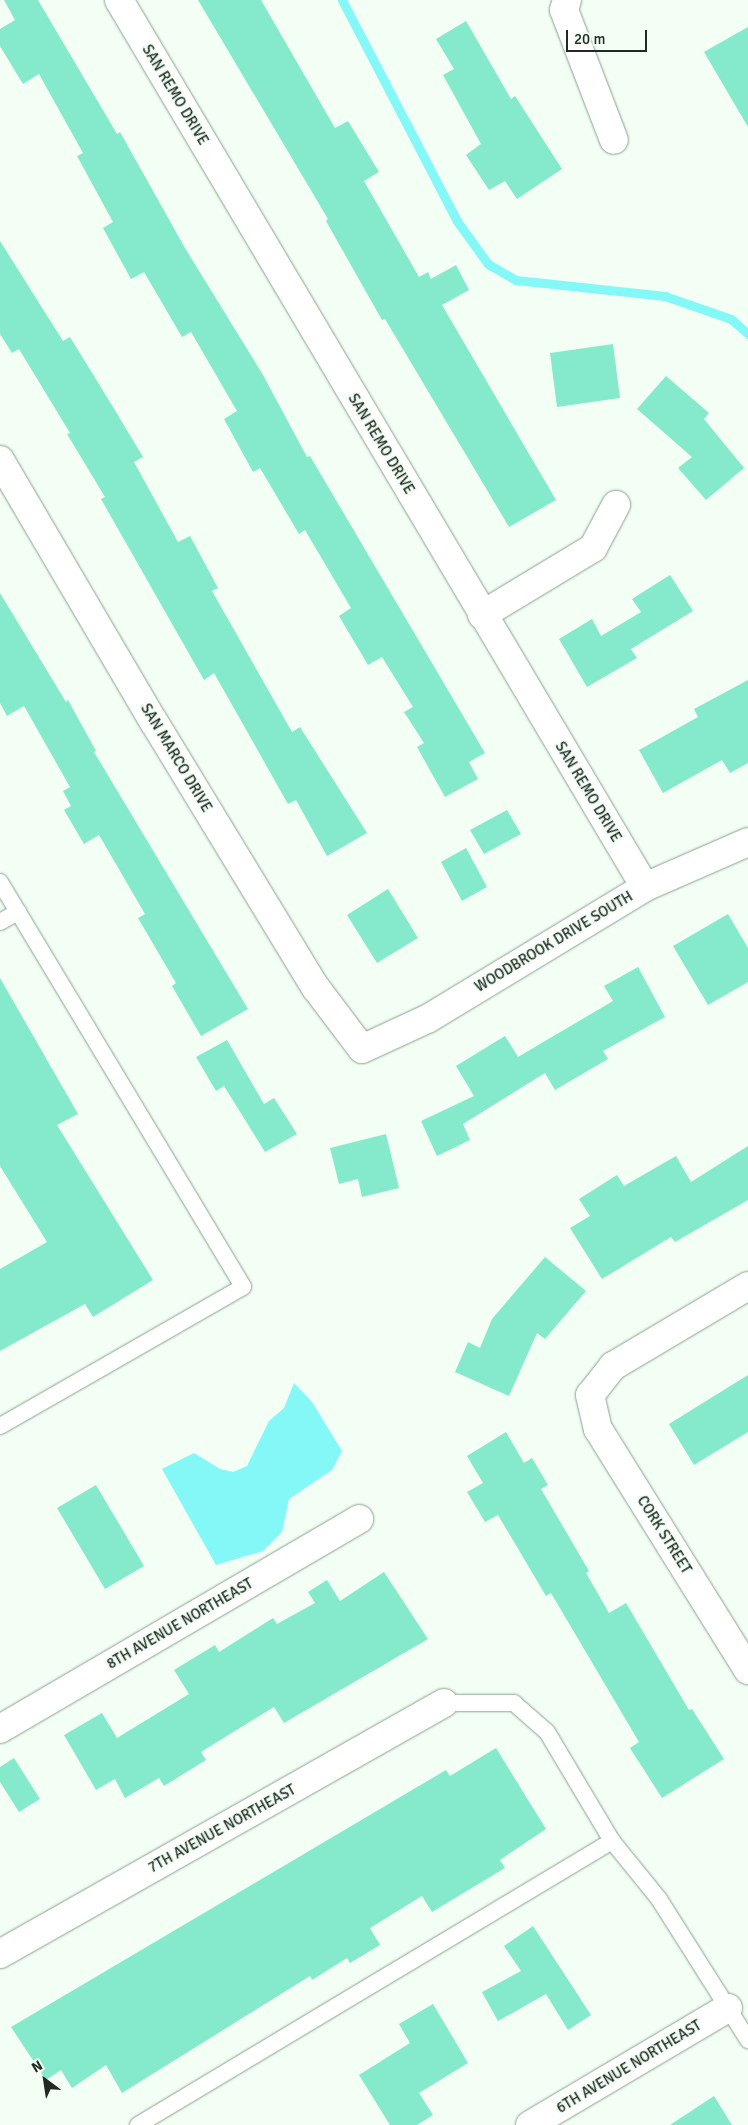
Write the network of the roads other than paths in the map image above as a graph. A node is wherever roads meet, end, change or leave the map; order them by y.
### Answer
1 (119, 0) edge
2 (567, 0) edge
3 (614, 140) dead end
4 (0, 460) edge
5 (616, 505) dead end
6 (482, 615) junction
7 (748, 842) edge
8 (0, 882) edge
9 (644, 886) junction
10 (18, 912) junction
11 (0, 922) edge
12 (362, 1049) joint
13 (748, 1286) edge
14 (0, 1426) edge
15 (359, 1519) dead end
16 (746, 1664) edge
17 (444, 1703) joint
18 (0, 1729) edge
19 (612, 1841) junction
20 (0, 1954) edge
21 (728, 2008) junction
22 (748, 2040) edge
23 (138, 2125) edge
24 (530, 2125) edge

1 - 6 street, SAN REMO DRIVE
2 - 3 street
4 - 12 street, SAN MARCO DRIVE
5 - 6 street
6 - 9 street, SAN REMO DRIVE
7 - 9 street, WOODBROOK DRIVE SOUTH
8 - 10 lane
9 - 12 street, WOODBROOK DRIVE SOUTH
10 - 11 lane
10 - 14 lane
13 - 16 street, CORK STREET
15 - 18 street, 8TH AVENUE NORTHEAST
17 - 19 lane
17 - 20 street, 7TH AVENUE NORTHEAST
19 - 21 lane
19 - 23 lane
21 - 22 lane
21 - 24 street, 6TH AVENUE NORTHEAST

